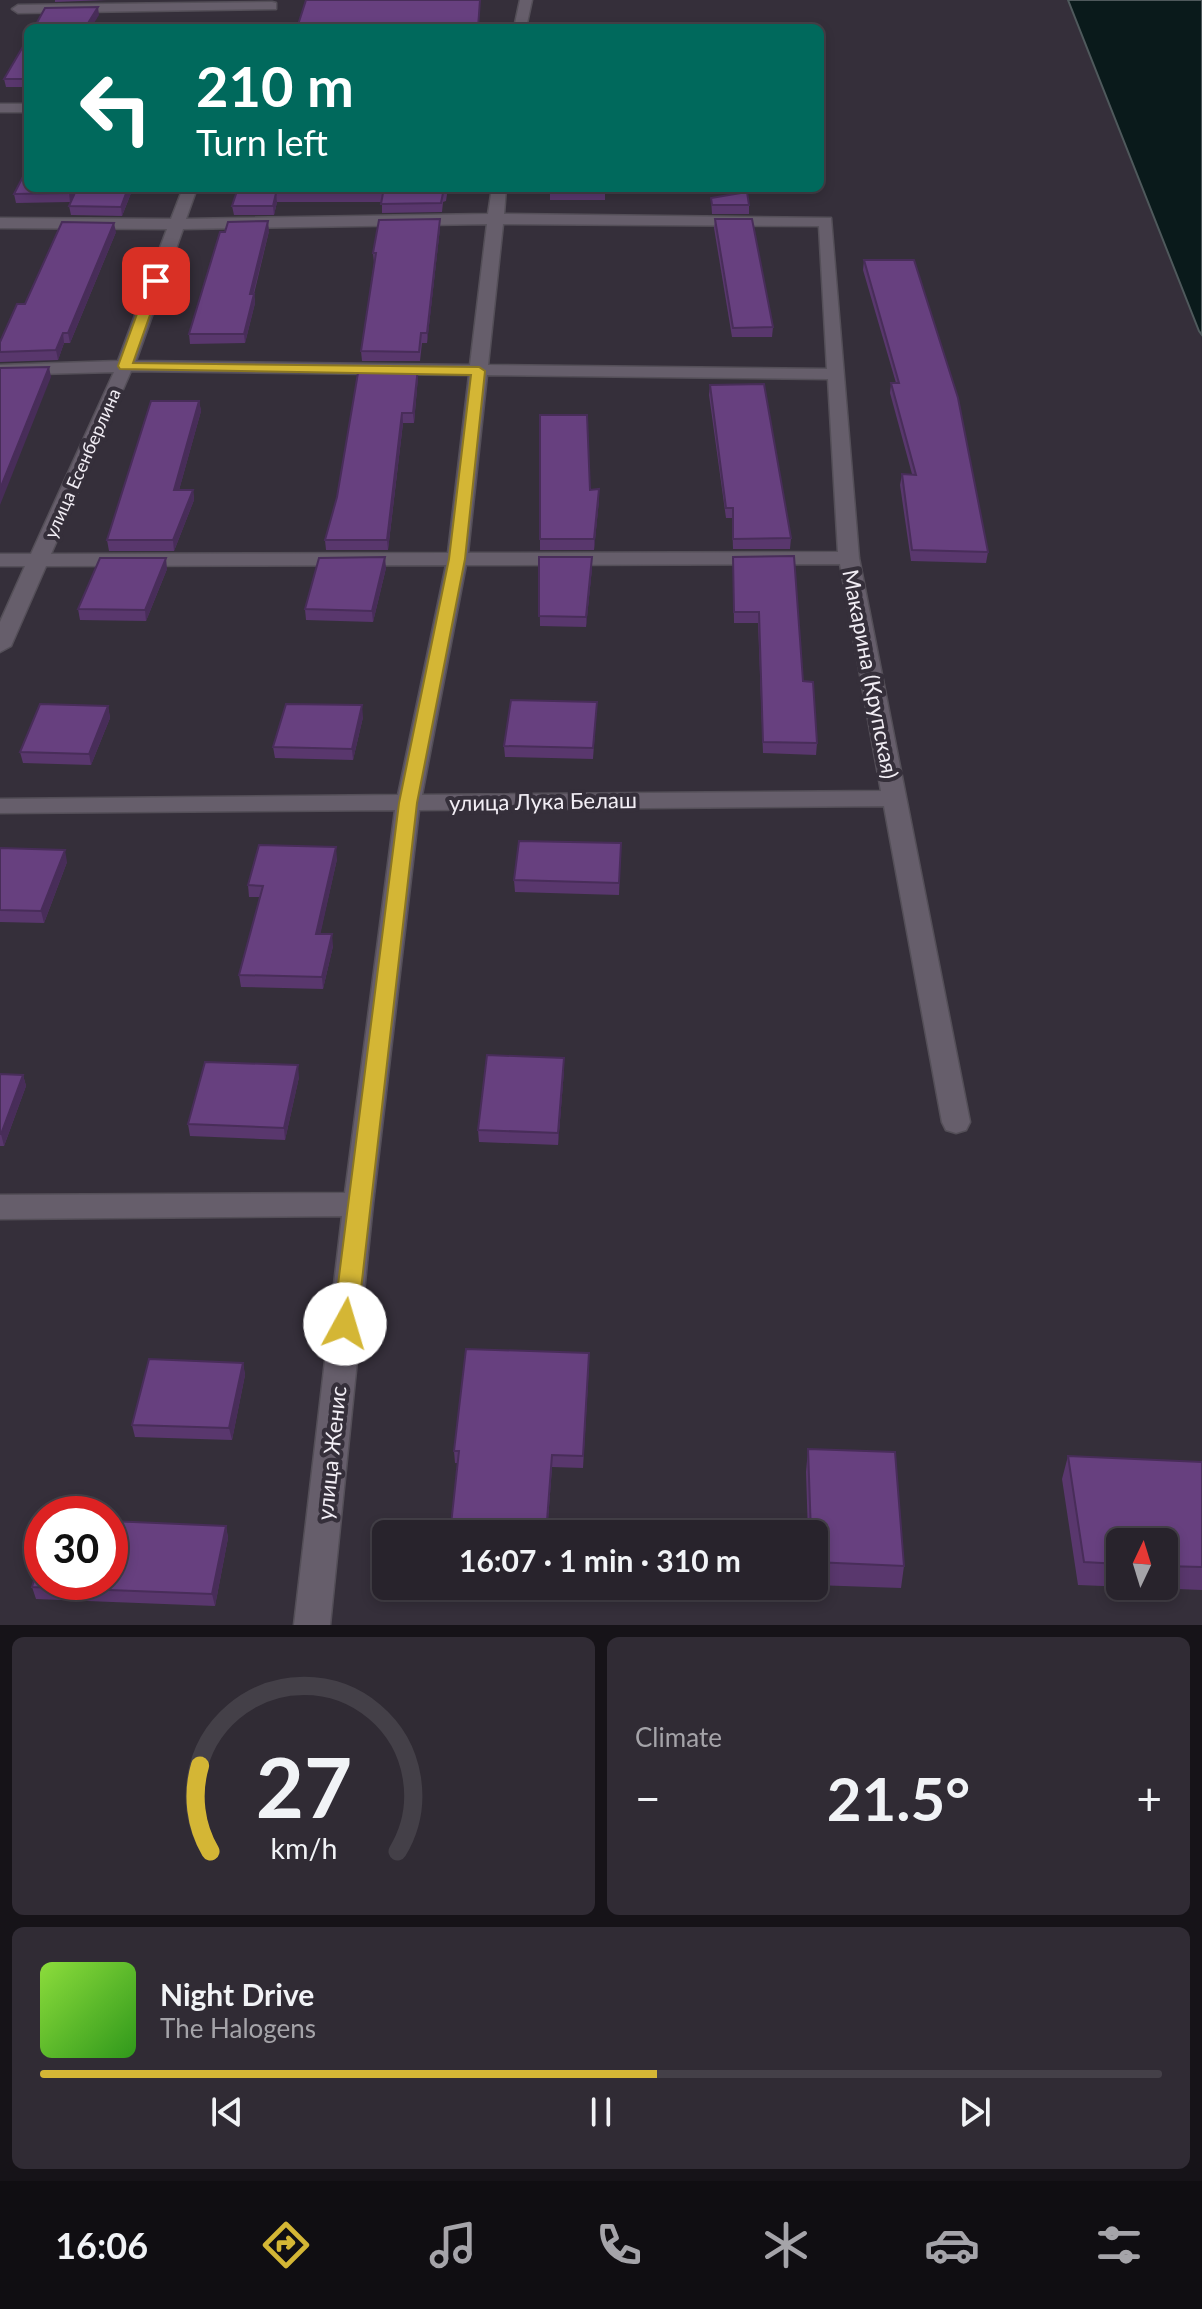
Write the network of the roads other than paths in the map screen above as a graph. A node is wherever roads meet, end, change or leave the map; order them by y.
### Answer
1 (526, 0) edge
2 (21, 4) edge
3 (271, 8) edge
4 (521, 24) edge
5 (0, 108) edge
6 (24, 108) edge
7 (188, 192) edge
8 (498, 192) edge
9 (494, 219) junction
10 (0, 223) edge
11 (176, 224) junction
12 (125, 366) junction
13 (0, 370) edge
14 (479, 371) junction
15 (836, 374) junction
16 (849, 558) junction
17 (457, 559) junction
18 (0, 560) edge
19 (39, 560) junction
20 (0, 646) edge
21 (894, 798) junction
22 (408, 803) junction
23 (0, 806) edge
24 (956, 1122) dead end
25 (358, 1204) junction
26 (0, 1207) edge
27 (312, 1625) edge

1 - 4 street
2 - 3 street
5 - 6 street
7 - 11 street, улица Есенберлина
8 - 9 street, улица Женис
9 - 11 street
9 - 14 street, улица Женис
9 - 15 street, Макарина (Крупская)
10 - 11 street
11 - 12 street, улица Есенберлина
12 - 13 street
12 - 14 street
12 - 19 street, улица Есенберлина
14 - 15 street
14 - 17 street, улица Женис
15 - 16 street, Макарина (Крупская)
16 - 17 street
16 - 21 street, Макарина (Крупская)
17 - 19 street
17 - 22 street, улица Женис
18 - 19 street
19 - 20 street, улица Есенберлина
21 - 22 street, улица Лука Белаш
21 - 24 street, Макарина (Крупская)
22 - 23 street, улица Лука Белаш
22 - 25 street, улица Женис
25 - 26 street
25 - 27 street, улица Женис

